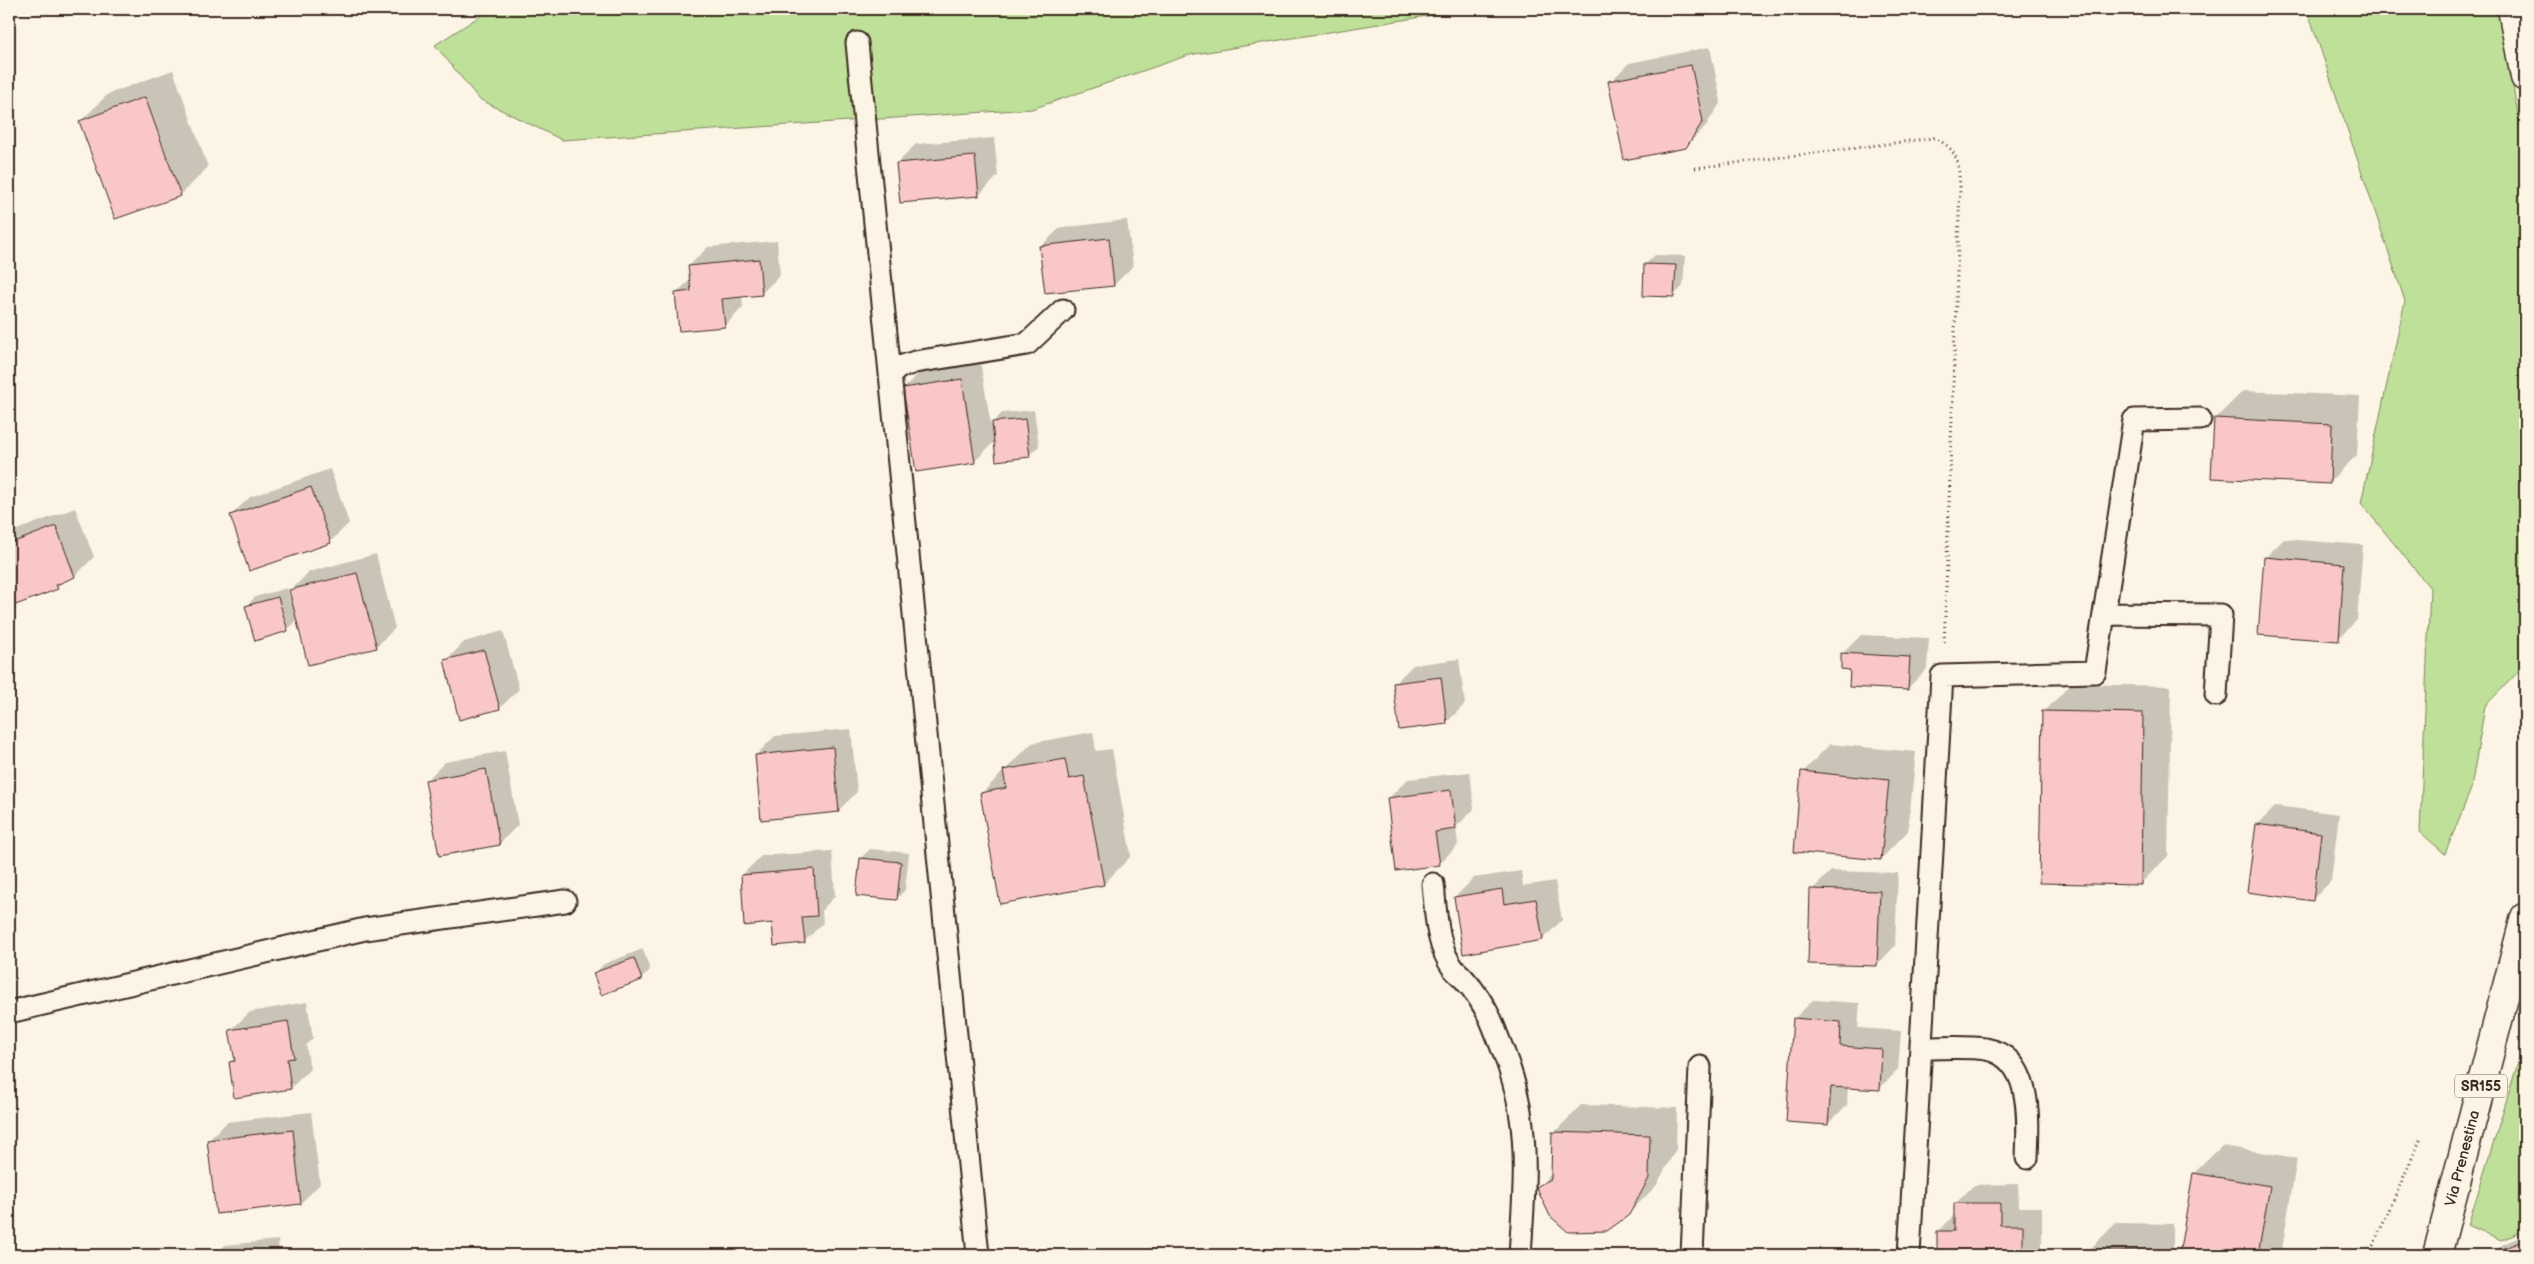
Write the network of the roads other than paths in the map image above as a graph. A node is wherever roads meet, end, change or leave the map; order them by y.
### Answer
1 (2512, 9) edge
2 (857, 43) dead end
3 (2525, 78) edge
4 (1062, 310) dead end
5 (890, 374) junction
6 (2200, 419) dead end
7 (2104, 614) junction
8 (2216, 695) dead end
9 (1433, 884) dead end
10 (565, 901) dead end
11 (2525, 917) edge
12 (9, 1012) edge
13 (1921, 1048) junction
14 (1700, 1067) dead end
15 (2028, 1158) dead end
16 (978, 1255) edge
17 (1520, 1255) edge
18 (1692, 1255) edge
19 (1909, 1255) edge
20 (2437, 1255) edge

1 - 3 main road
2 - 5 lane
4 - 5 lane
5 - 16 lane
6 - 7 lane
7 - 8 lane
7 - 13 lane
9 - 17 lane
10 - 12 lane
11 - 20 main road, Via Prenestina / SR155
13 - 15 lane
13 - 19 lane
14 - 18 lane

